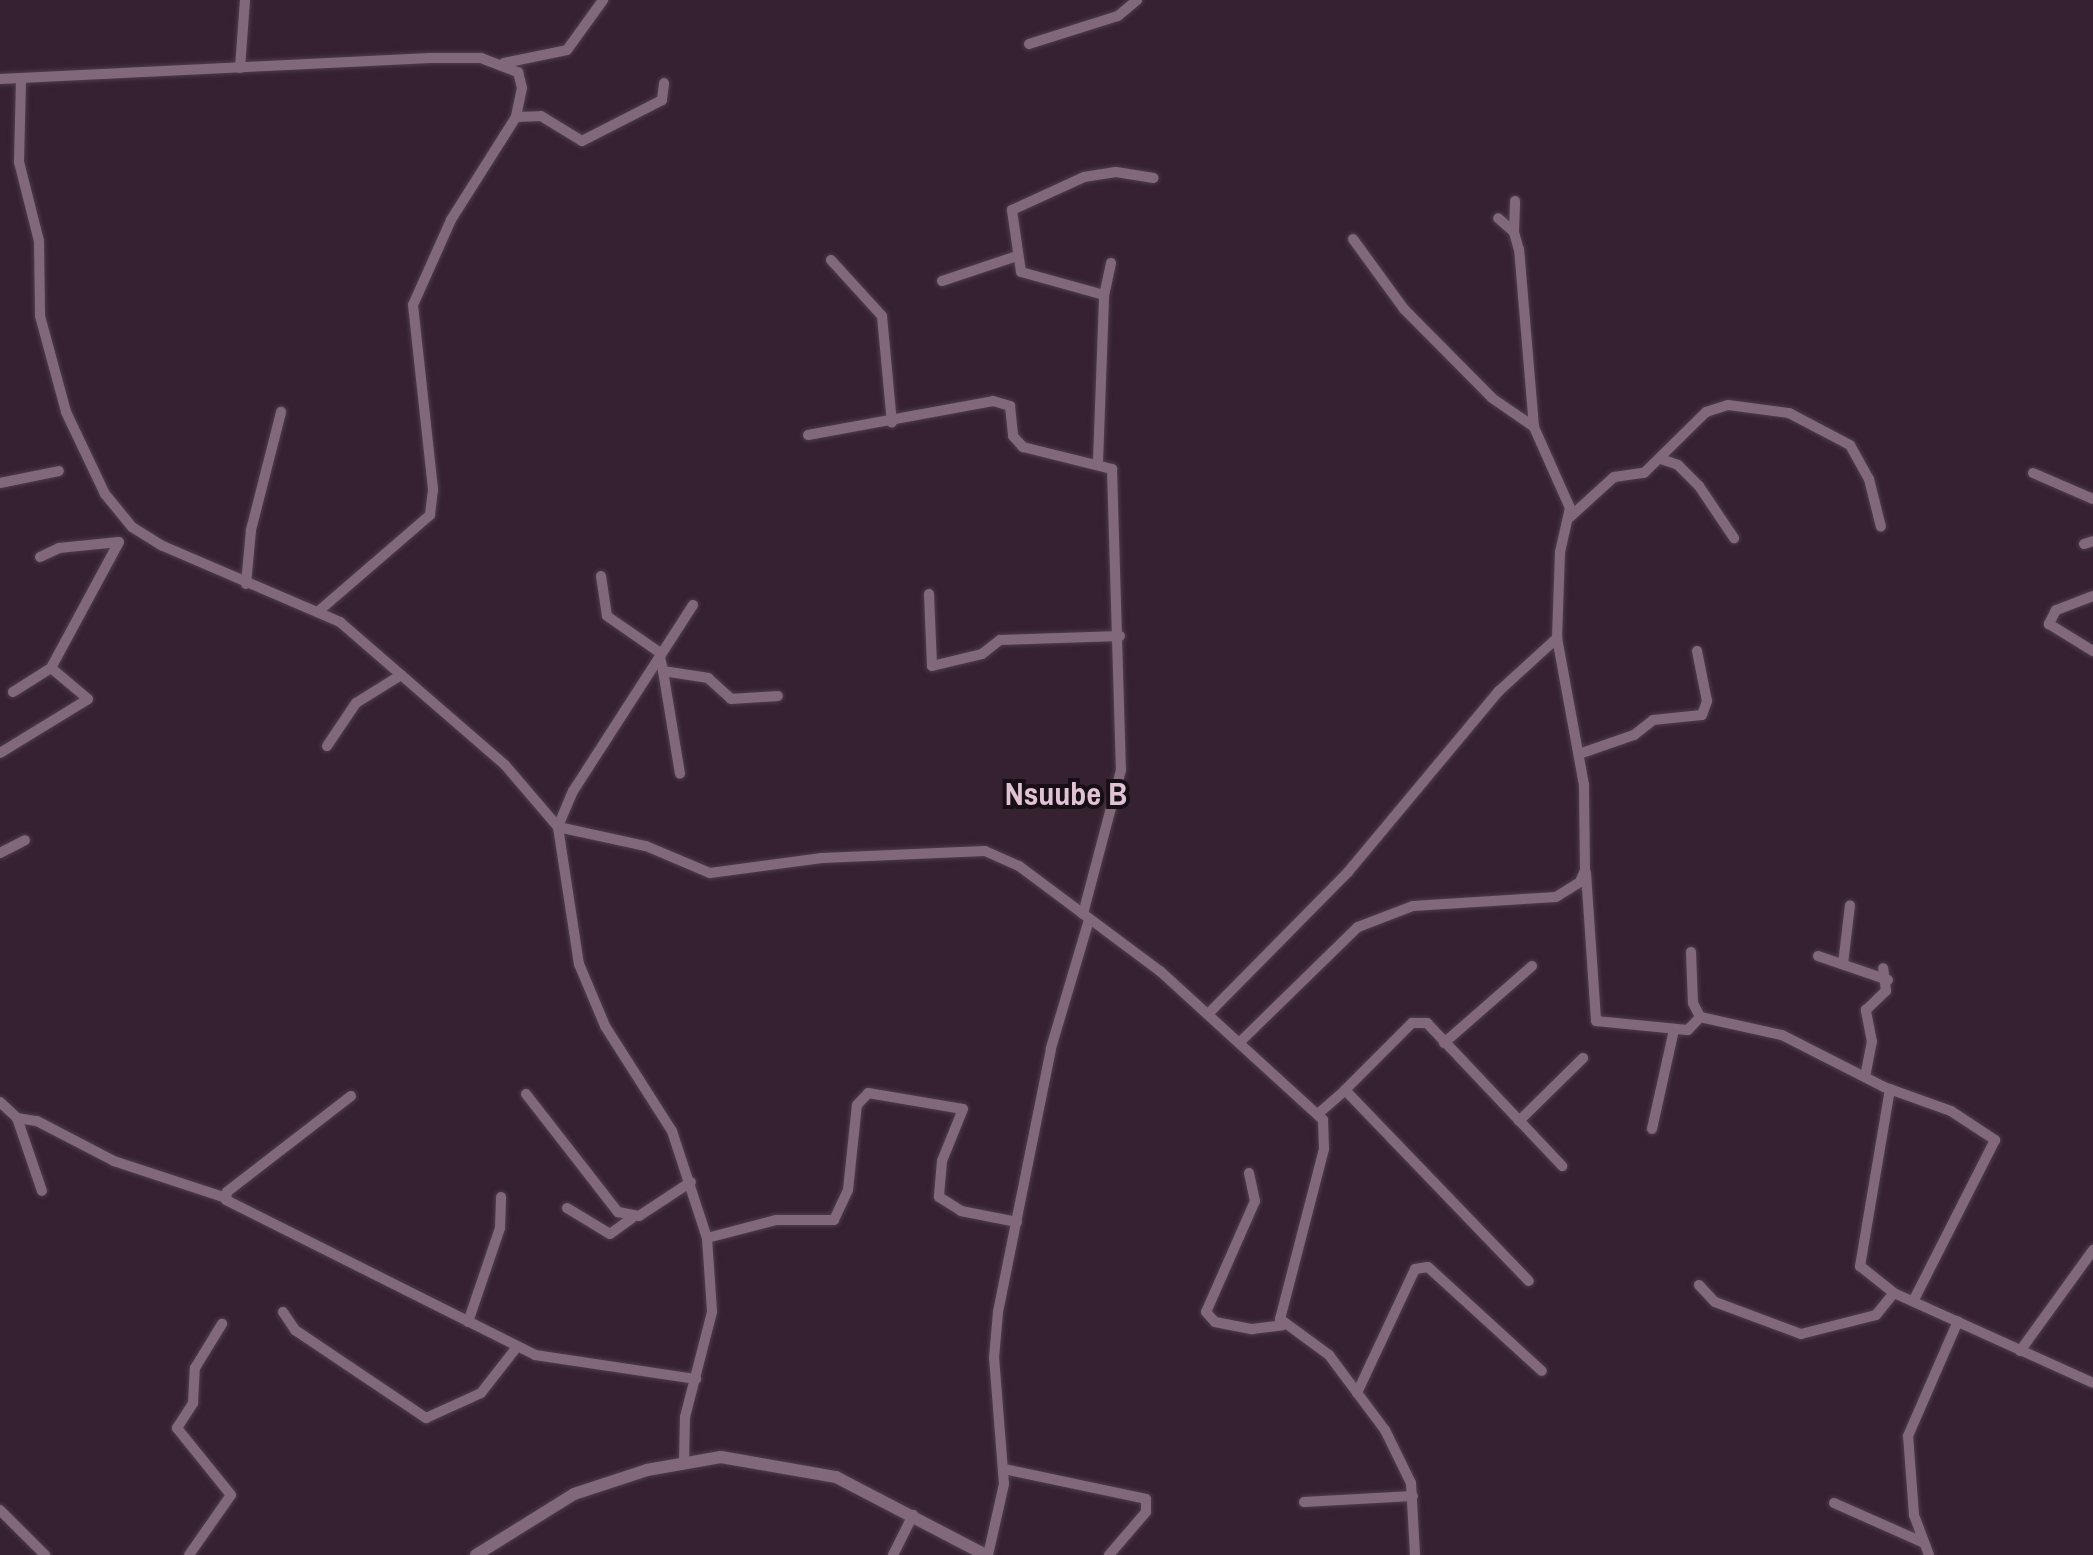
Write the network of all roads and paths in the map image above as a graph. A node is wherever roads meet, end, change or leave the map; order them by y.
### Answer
1 (245, 0) edge
2 (603, 0) edge
3 (1137, 0) edge
4 (1029, 44) dead end
5 (503, 63) junction
6 (240, 68) junction
7 (0, 80) edge
8 (21, 80) junction
9 (664, 83) dead end
10 (516, 117) junction
11 (1154, 178) dead end
12 (1515, 201) dead end
13 (1498, 218) dead end
14 (1514, 232) junction
15 (1353, 239) dead end
16 (1017, 256) junction
17 (831, 260) dead end
18 (1111, 263) dead end
19 (942, 281) dead end
20 (1104, 295) junction
21 (281, 412) dead end
22 (892, 423) junction
23 (1534, 427) junction
24 (808, 435) dead end
25 (1661, 459) junction
26 (1098, 462) junction
27 (59, 471) dead end
28 (2033, 473) dead end
29 (0, 483) edge
30 (2093, 499) edge
31 (1570, 516) junction
32 (1881, 527) dead end
33 (142, 533) junction
34 (1734, 538) dead end
35 (119, 542) junction
36 (40, 557) dead end
37 (601, 576) dead end
38 (246, 584) junction
39 (929, 594) dead end
40 (2093, 596) edge
41 (692, 605) dead end
42 (320, 610) junction
43 (1120, 636) junction
44 (1557, 638) junction
45 (660, 651) junction
46 (1697, 651) dead end
47 (2093, 651) edge
48 (51, 668) junction
49 (663, 672) junction
50 (401, 676) junction
51 (14, 692) dead end
52 (778, 696) dead end
53 (327, 746) dead end
54 (0, 753) edge
55 (1579, 754) junction
56 (680, 774) dead end
57 (558, 827) junction
58 (25, 840) dead end
59 (0, 853) edge
60 (1585, 870) junction
61 (1850, 904) dead end
62 (1086, 917) junction
63 (1691, 952) dead end
64 (1818, 956) dead end
65 (1843, 964) junction
66 (1532, 966) dead end
67 (1882, 968) dead end
68 (1888, 980) junction
69 (1209, 1013) junction
70 (1700, 1017) junction
71 (1674, 1030) junction
72 (1241, 1040) junction
73 (1444, 1043) junction
74 (1583, 1058) dead end
75 (1865, 1077) junction
76 (1890, 1089) junction
77 (1345, 1090) junction
78 (526, 1094) dead end
79 (350, 1096) dead end
80 (0, 1102) edge
81 (1320, 1113) junction
82 (17, 1118) junction
83 (1519, 1121) junction
84 (1652, 1129) dead end
85 (1562, 1166) dead end
86 (1249, 1173) dead end
87 (691, 1182) junction
88 (42, 1191) dead end
89 (501, 1196) dead end
90 (226, 1198) junction
91 (567, 1208) dead end
92 (632, 1218) junction
93 (1017, 1222) junction
94 (707, 1238) junction
95 (2093, 1250) edge
96 (1529, 1281) dead end
97 (1699, 1285) dead end
98 (1894, 1294) junction
99 (1914, 1300) junction
100 (282, 1312) dead end
101 (1958, 1321) junction
102 (468, 1322) junction
103 (222, 1324) dead end
104 (1283, 1325) junction
105 (517, 1347) junction
106 (2020, 1351) junction
107 (1542, 1371) dead end
108 (696, 1379) junction
109 (2093, 1383) edge
110 (1358, 1393) junction
111 (684, 1462) junction
112 (1004, 1469) junction
113 (1413, 1496) junction
114 (1304, 1502) dead end
115 (1834, 1503) dead end
116 (0, 1510) edge
117 (913, 1514) junction
118 (1922, 1542) junction
119 (45, 1555) edge
120 (189, 1555) edge
121 (476, 1555) edge
122 (893, 1555) edge
123 (987, 1555) edge
124 (1109, 1555) edge
125 (1415, 1555) edge
126 (1929, 1555) edge

1 - 6 street
2 - 5 street
3 - 4 street
5 - 6 street
5 - 10 street
6 - 8 street
7 - 8 street
8 - 33 street
9 - 10 street
10 - 42 street
11 - 16 street
12 - 14 street
13 - 14 street
14 - 23 street
15 - 23 street
16 - 19 street
16 - 20 street
17 - 22 street
18 - 20 street
20 - 26 street
21 - 38 street
22 - 24 street
22 - 26 street
23 - 31 street
25 - 31 street
25 - 32 street
25 - 34 street
26 - 43 street
27 - 29 street
28 - 30 street
31 - 44 street
33 - 35 street
33 - 38 street
35 - 36 street
35 - 48 street
37 - 45 street
38 - 42 street
39 - 43 street
40 - 47 street
41 - 45 street
42 - 50 street
43 - 62 street
44 - 55 street
44 - 69 street
45 - 49 street
45 - 57 street
46 - 55 street
48 - 51 street
48 - 54 street
49 - 52 street
49 - 56 street
50 - 53 street
50 - 57 street
55 - 60 street
57 - 62 street
57 - 87 street
58 - 59 street
60 - 71 street
60 - 72 street
61 - 65 street
62 - 69 street
62 - 93 street
63 - 70 street
64 - 65 street
65 - 68 street
66 - 73 street
67 - 68 street
68 - 75 street
69 - 72 street
70 - 71 street
70 - 75 street
71 - 84 street
72 - 81 street
73 - 77 street
73 - 83 street
74 - 83 street
75 - 76 street
76 - 98 street
76 - 99 street
77 - 81 street
77 - 96 street
78 - 92 street
79 - 90 street
80 - 82 street
81 - 104 street
82 - 88 street
82 - 90 street
83 - 85 street
86 - 104 street
87 - 92 street
87 - 94 street
89 - 102 street
90 - 102 street
91 - 92 street
93 - 94 street
93 - 112 street
94 - 108 street
95 - 106 street
97 - 98 street
98 - 99 street
99 - 101 street
100 - 105 street
101 - 106 street
101 - 118 street
102 - 105 street
103 - 120 street
104 - 110 street
105 - 108 street
106 - 109 street
107 - 110 street
108 - 111 street
110 - 113 street
111 - 117 street
111 - 121 street
112 - 123 street
112 - 124 street
113 - 114 street
113 - 125 street
115 - 118 street
116 - 119 street
117 - 122 street
117 - 123 street
118 - 126 street

